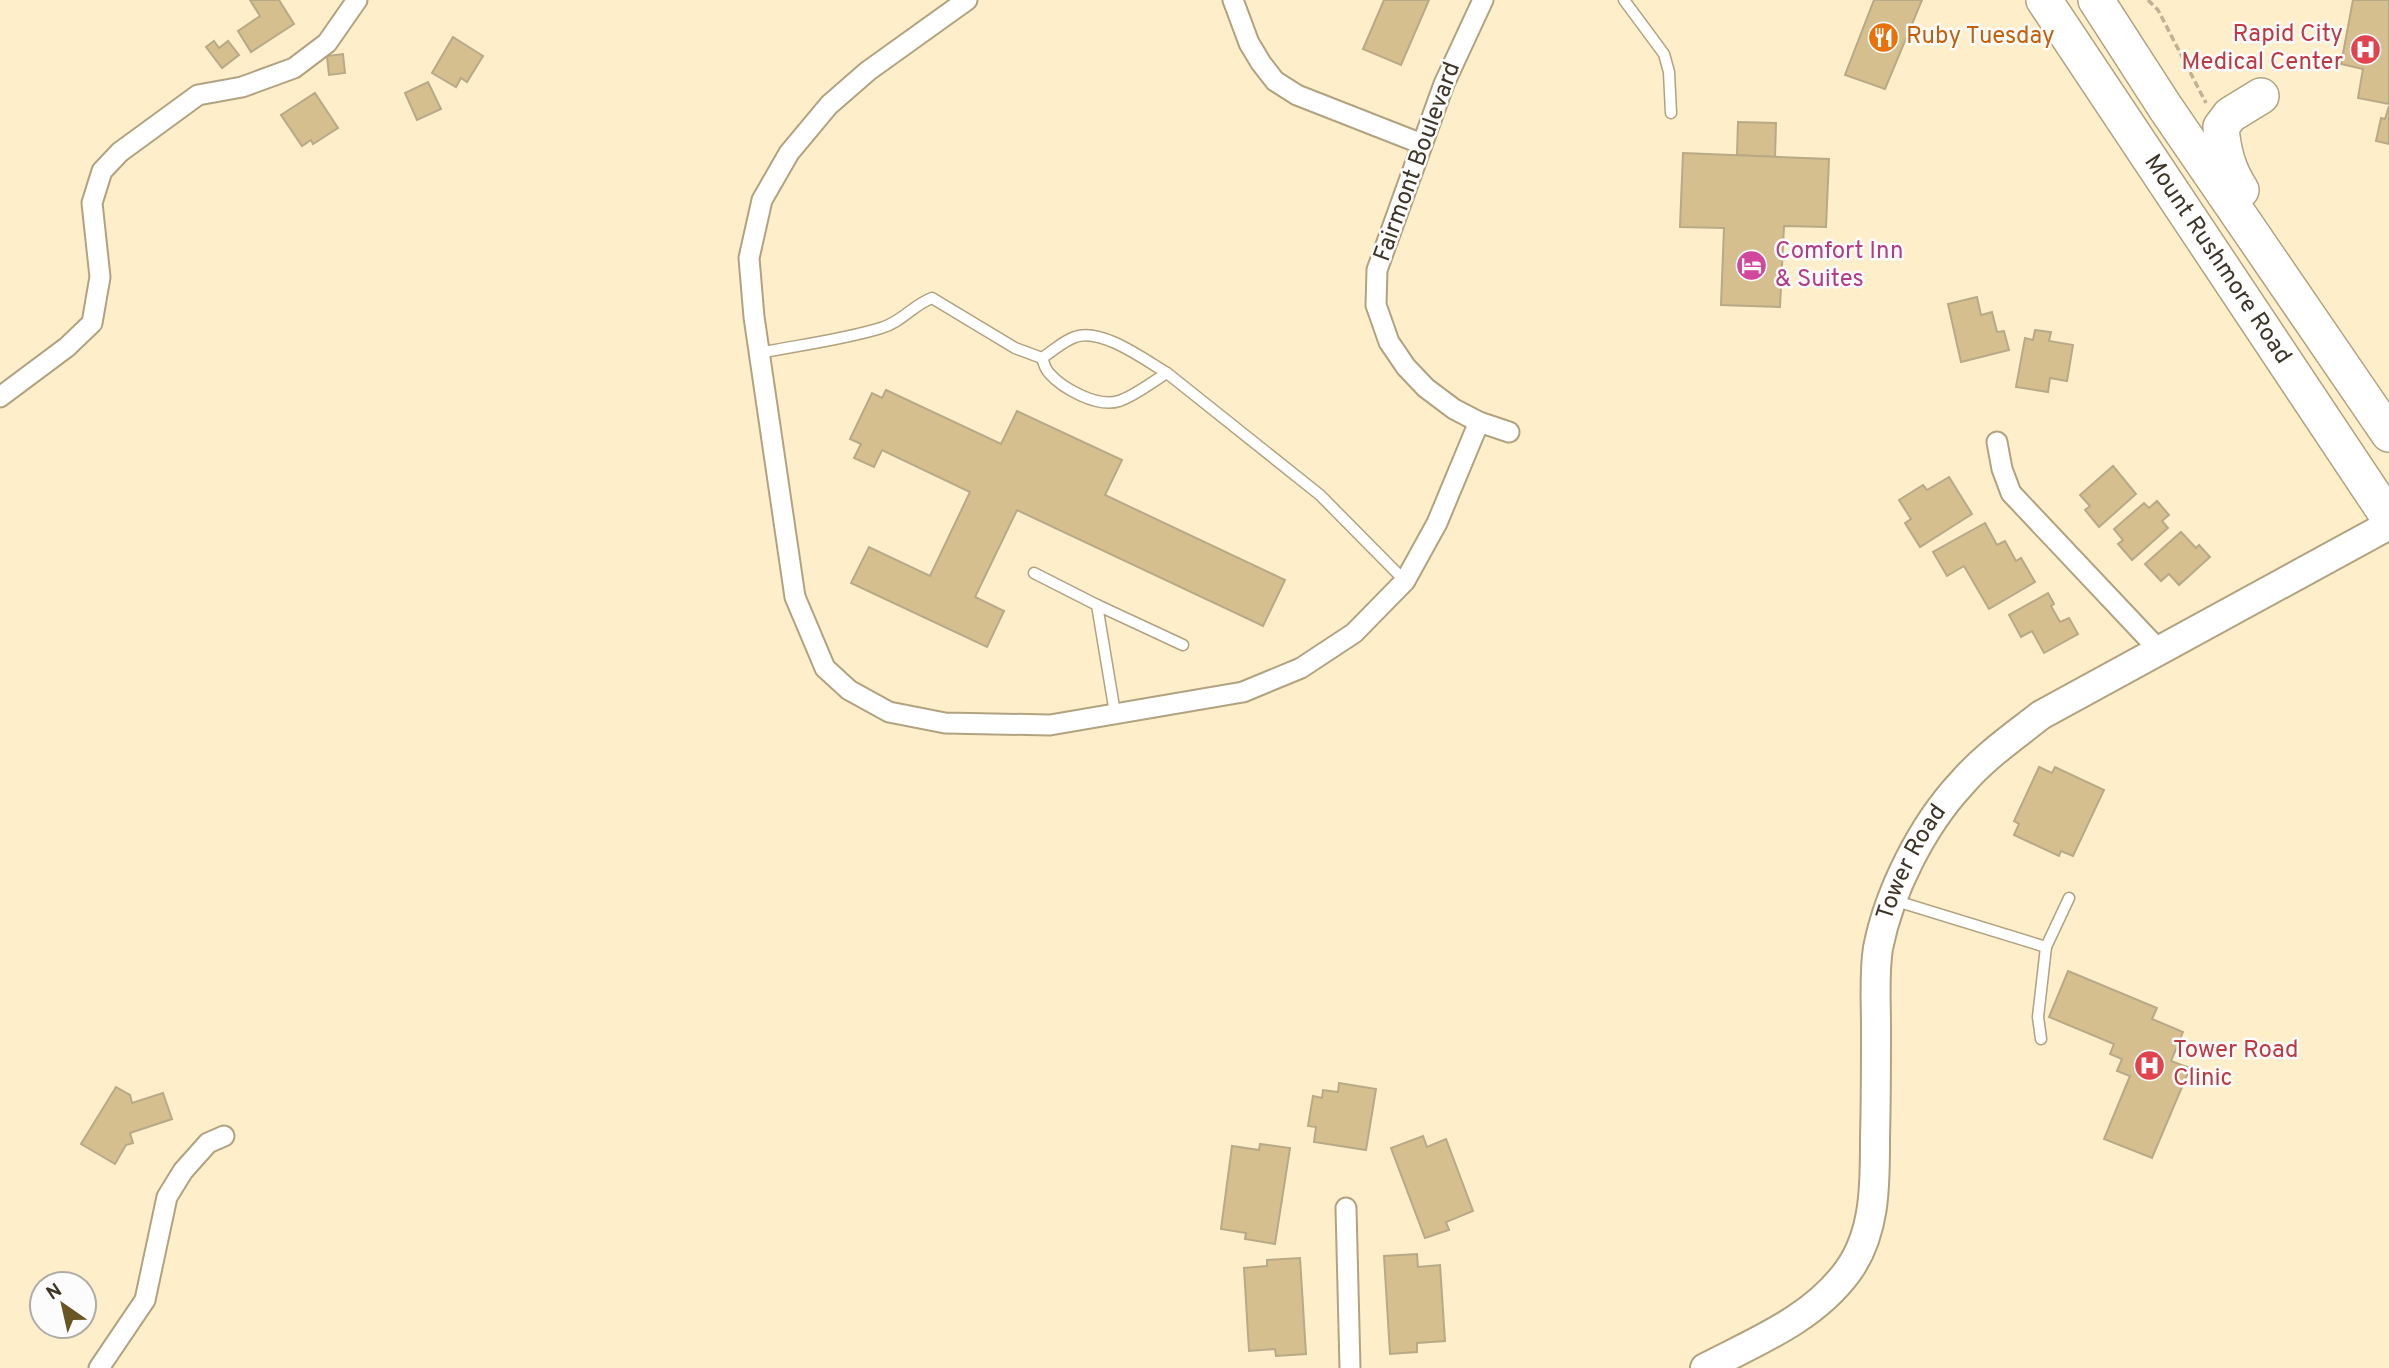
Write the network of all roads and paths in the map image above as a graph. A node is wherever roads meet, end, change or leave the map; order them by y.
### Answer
1 (357, 0) edge
2 (967, 0) edge
3 (1233, 0) edge
4 (1483, 0) edge
5 (1624, 0) edge
6 (2044, 0) edge
7 (2096, 0) edge
8 (2148, 0) edge
9 (2165, 107) junction
10 (2209, 108) junction
11 (1671, 113) dead end
12 (1422, 144) junction
13 (759, 353) junction
14 (1042, 358) junction
15 (1167, 373) junction
16 (0, 397) edge
17 (2389, 411) edge
18 (1479, 422) junction
19 (1509, 432) dead end
20 (2389, 435) edge
21 (1997, 442) dead end
22 (2389, 519) edge
23 (2389, 525) edge
24 (1034, 573) dead end
25 (1405, 581) junction
26 (1097, 604) junction
27 (1183, 645) dead end
28 (2159, 650) junction
29 (1115, 713) junction
30 (2069, 898) dead end
31 (1892, 900) junction
32 (2046, 947) junction
33 (2041, 1039) dead end
34 (224, 1136) dead end
35 (1346, 1208) dead end
36 (99, 1368) edge
37 (1350, 1368) edge
38 (1706, 1368) edge

1 - 16 street
2 - 13 street
3 - 12 street
4 - 12 street, Fairmont Boulevard
5 - 11 lane
6 - 22 highway, Mount Rushmore Road
7 - 9 highway, Mount Rushmore Road
8 - 10 path
9 - 10 highway
9 - 20 highway, Mount Rushmore Road
10 - 17 highway
12 - 18 street, Fairmont Boulevard
13 - 14 lane
13 - 29 street
14 - 15 lane
14 - 15 lane
15 - 25 lane
18 - 19 street, Fairmont Boulevard
18 - 25 street
21 - 28 street
23 - 28 street, Tower Road
24 - 26 lane
25 - 29 street
26 - 27 lane
26 - 29 lane
28 - 31 street, Tower Road
30 - 32 lane
31 - 32 lane
31 - 38 street, Tower Road
32 - 33 lane
34 - 36 street
35 - 37 street

